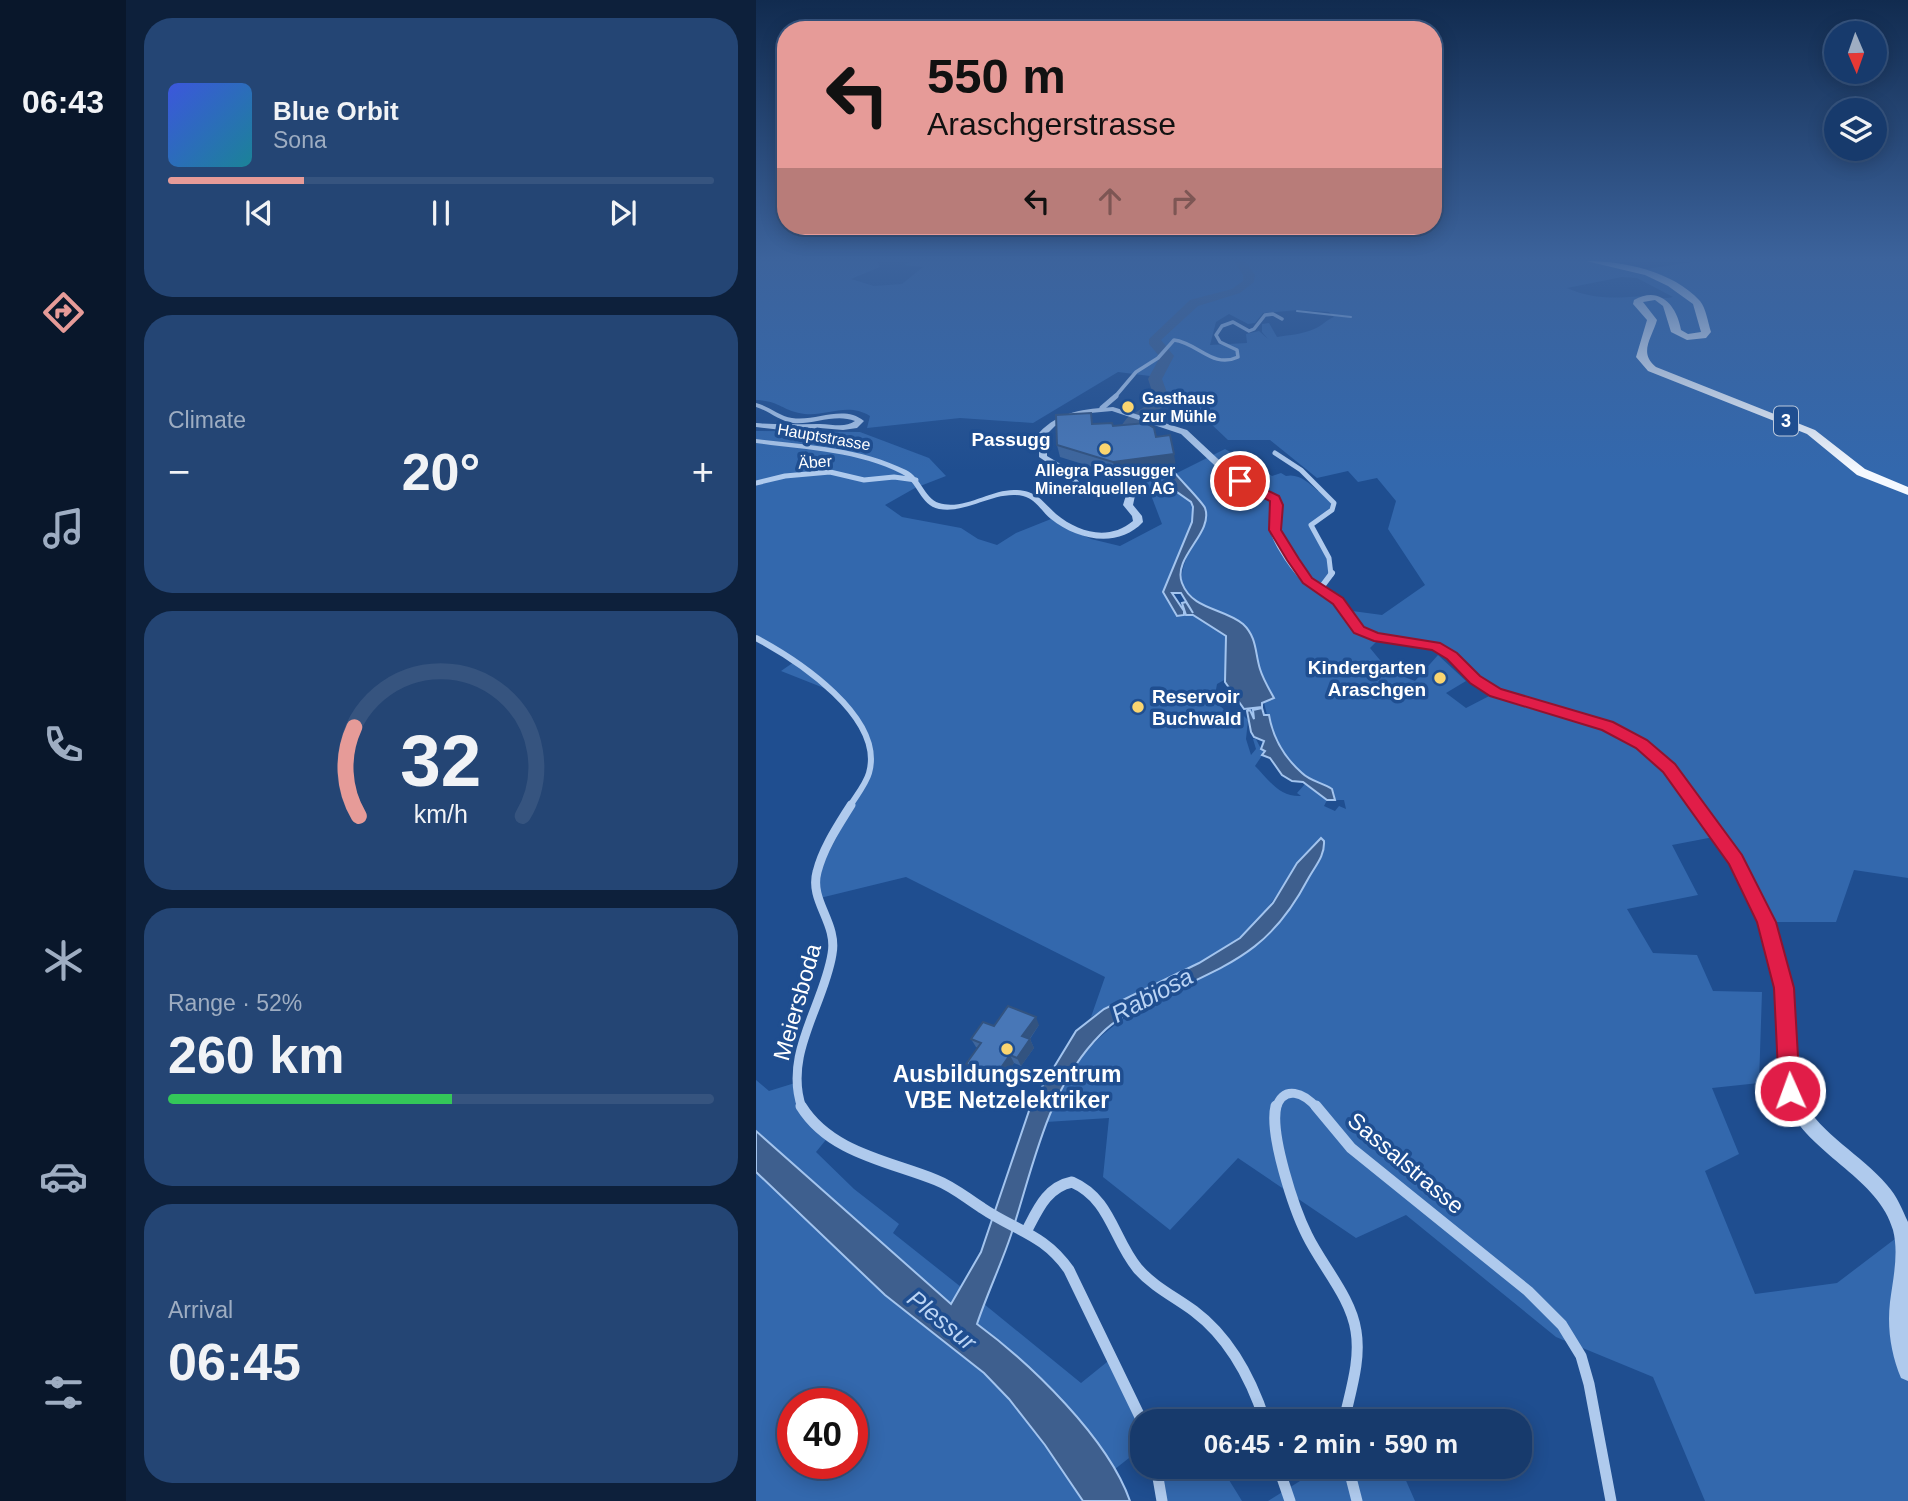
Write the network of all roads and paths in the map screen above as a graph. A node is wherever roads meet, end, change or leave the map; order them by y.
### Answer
1 (1219, 331) edge
2 (1647, 331) edge
3 (1676, 331) edge
4 (1706, 331) edge
5 (756, 405) edge
6 (1102, 408) junction
7 (756, 425) edge
8 (756, 441) edge
9 (1275, 453) dead end
10 (916, 480) junction
11 (756, 483) edge
12 (1908, 491) edge
13 (1320, 589) junction
14 (756, 638) edge
15 (1024, 1228) junction
16 (1908, 1371) edge
17 (1136, 1409) edge
18 (1261, 1409) edge
19 (1347, 1409) edge
20 (1158, 1479) edge
21 (1282, 1479) edge
22 (1351, 1479) edge
23 (1162, 1501) edge
24 (1290, 1501) edge
25 (1357, 1501) edge
26 (1611, 1501) edge

1 - 6 street
2 - 12 main road, 3
3 - 4 main road, 3
5 - 7 street, Hauptstrasse
6 - 10 street, Hauptstrasse
6 - 13 street
8 - 10 street, Hauptstrasse
9 - 13 street
10 - 11 street, Äber
13 - 16 street
14 - 15 street, Meiersboda
15 - 17 street
15 - 18 street
19 - 26 street, Sassalstrasse
20 - 23 street
21 - 24 street
22 - 25 street

